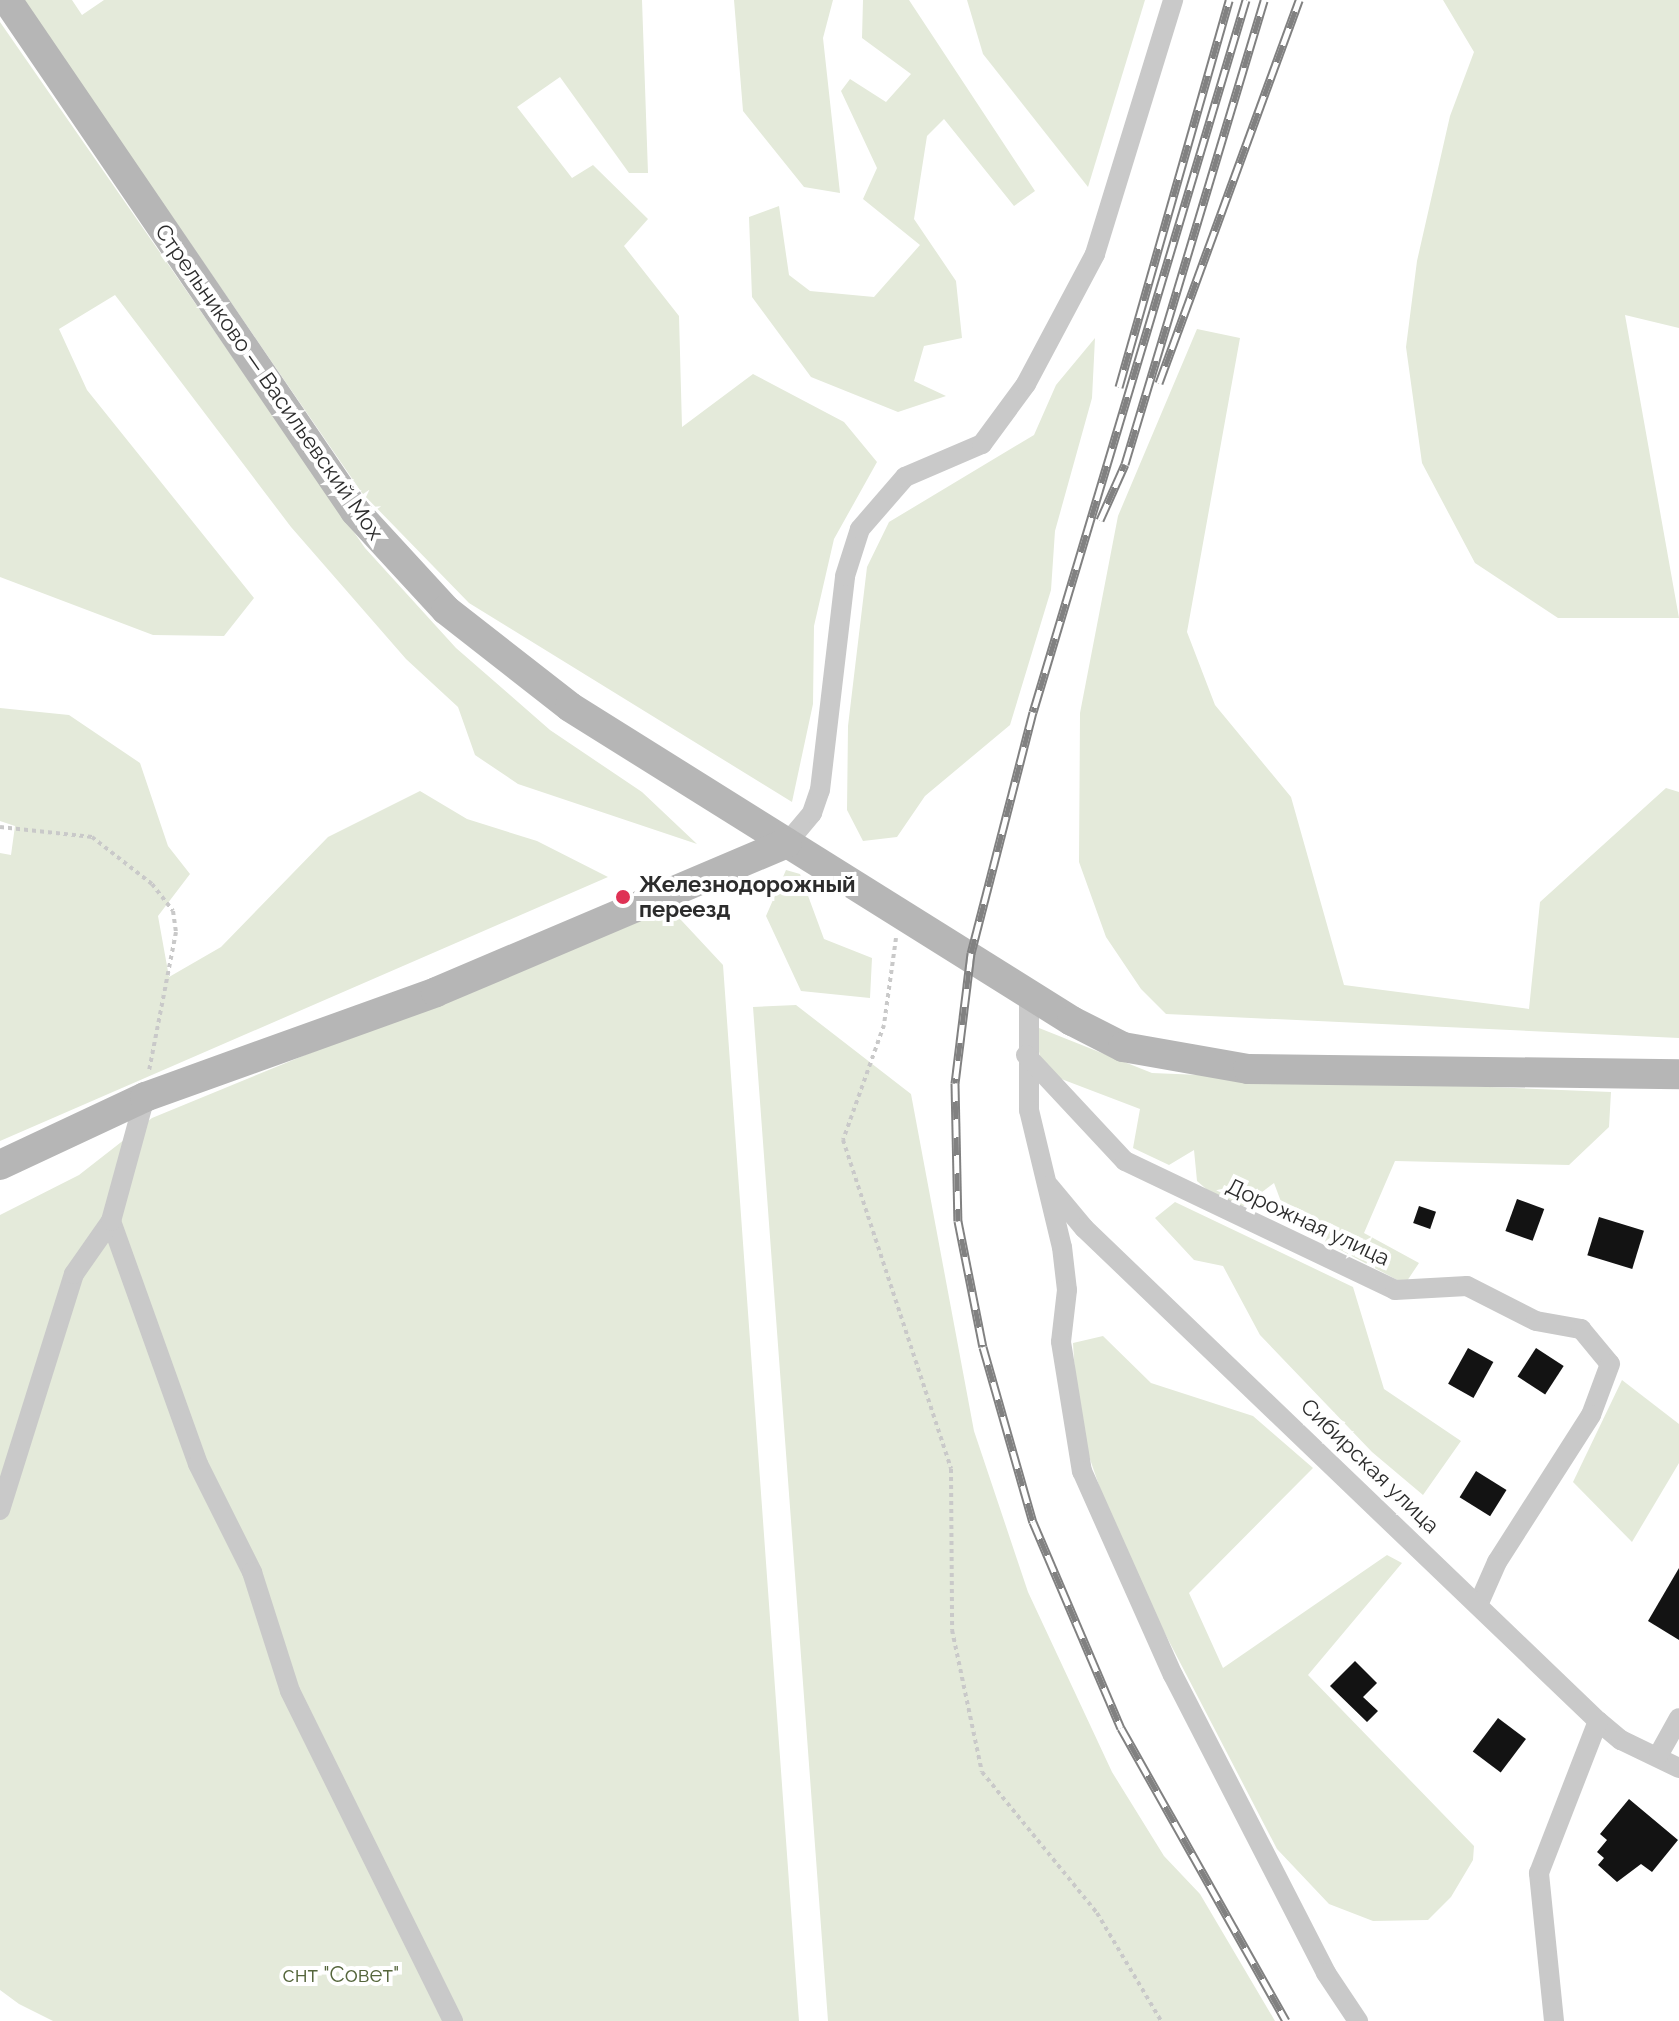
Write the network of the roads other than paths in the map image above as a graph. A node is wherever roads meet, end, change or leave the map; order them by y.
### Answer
1 (7, 0) edge
2 (1173, 0) edge
3 (787, 843) junction
4 (1029, 992) junction
5 (1026, 1055) junction
6 (1679, 1074) edge
7 (145, 1097) junction
8 (0, 1165) edge
9 (1042, 1177) junction
10 (111, 1221) junction
11 (0, 1510) edge
12 (1478, 1605) junction
13 (1679, 1718) edge
14 (1598, 1721) junction
15 (1659, 1754) junction
16 (1679, 1768) edge
17 (453, 2021) edge
18 (1358, 2021) edge
19 (1554, 2021) edge

1 - 3 main road, Стрельниково — Васильевский Мох
2 - 3 street
3 - 4 main road, Стрельниково — Васильевский Мох
3 - 7 main road
4 - 5 street
4 - 6 main road, Стрельниково — Васильевский Мох
5 - 9 street
5 - 12 street, Дорожная улица
7 - 8 main road
7 - 10 street
9 - 12 street, Сибирская улица
9 - 18 street
10 - 11 street
10 - 17 street
12 - 14 street, Сибирская улица
13 - 15 street
14 - 15 street, Сибирская улица
14 - 19 street
15 - 16 street, Сибирская улица

